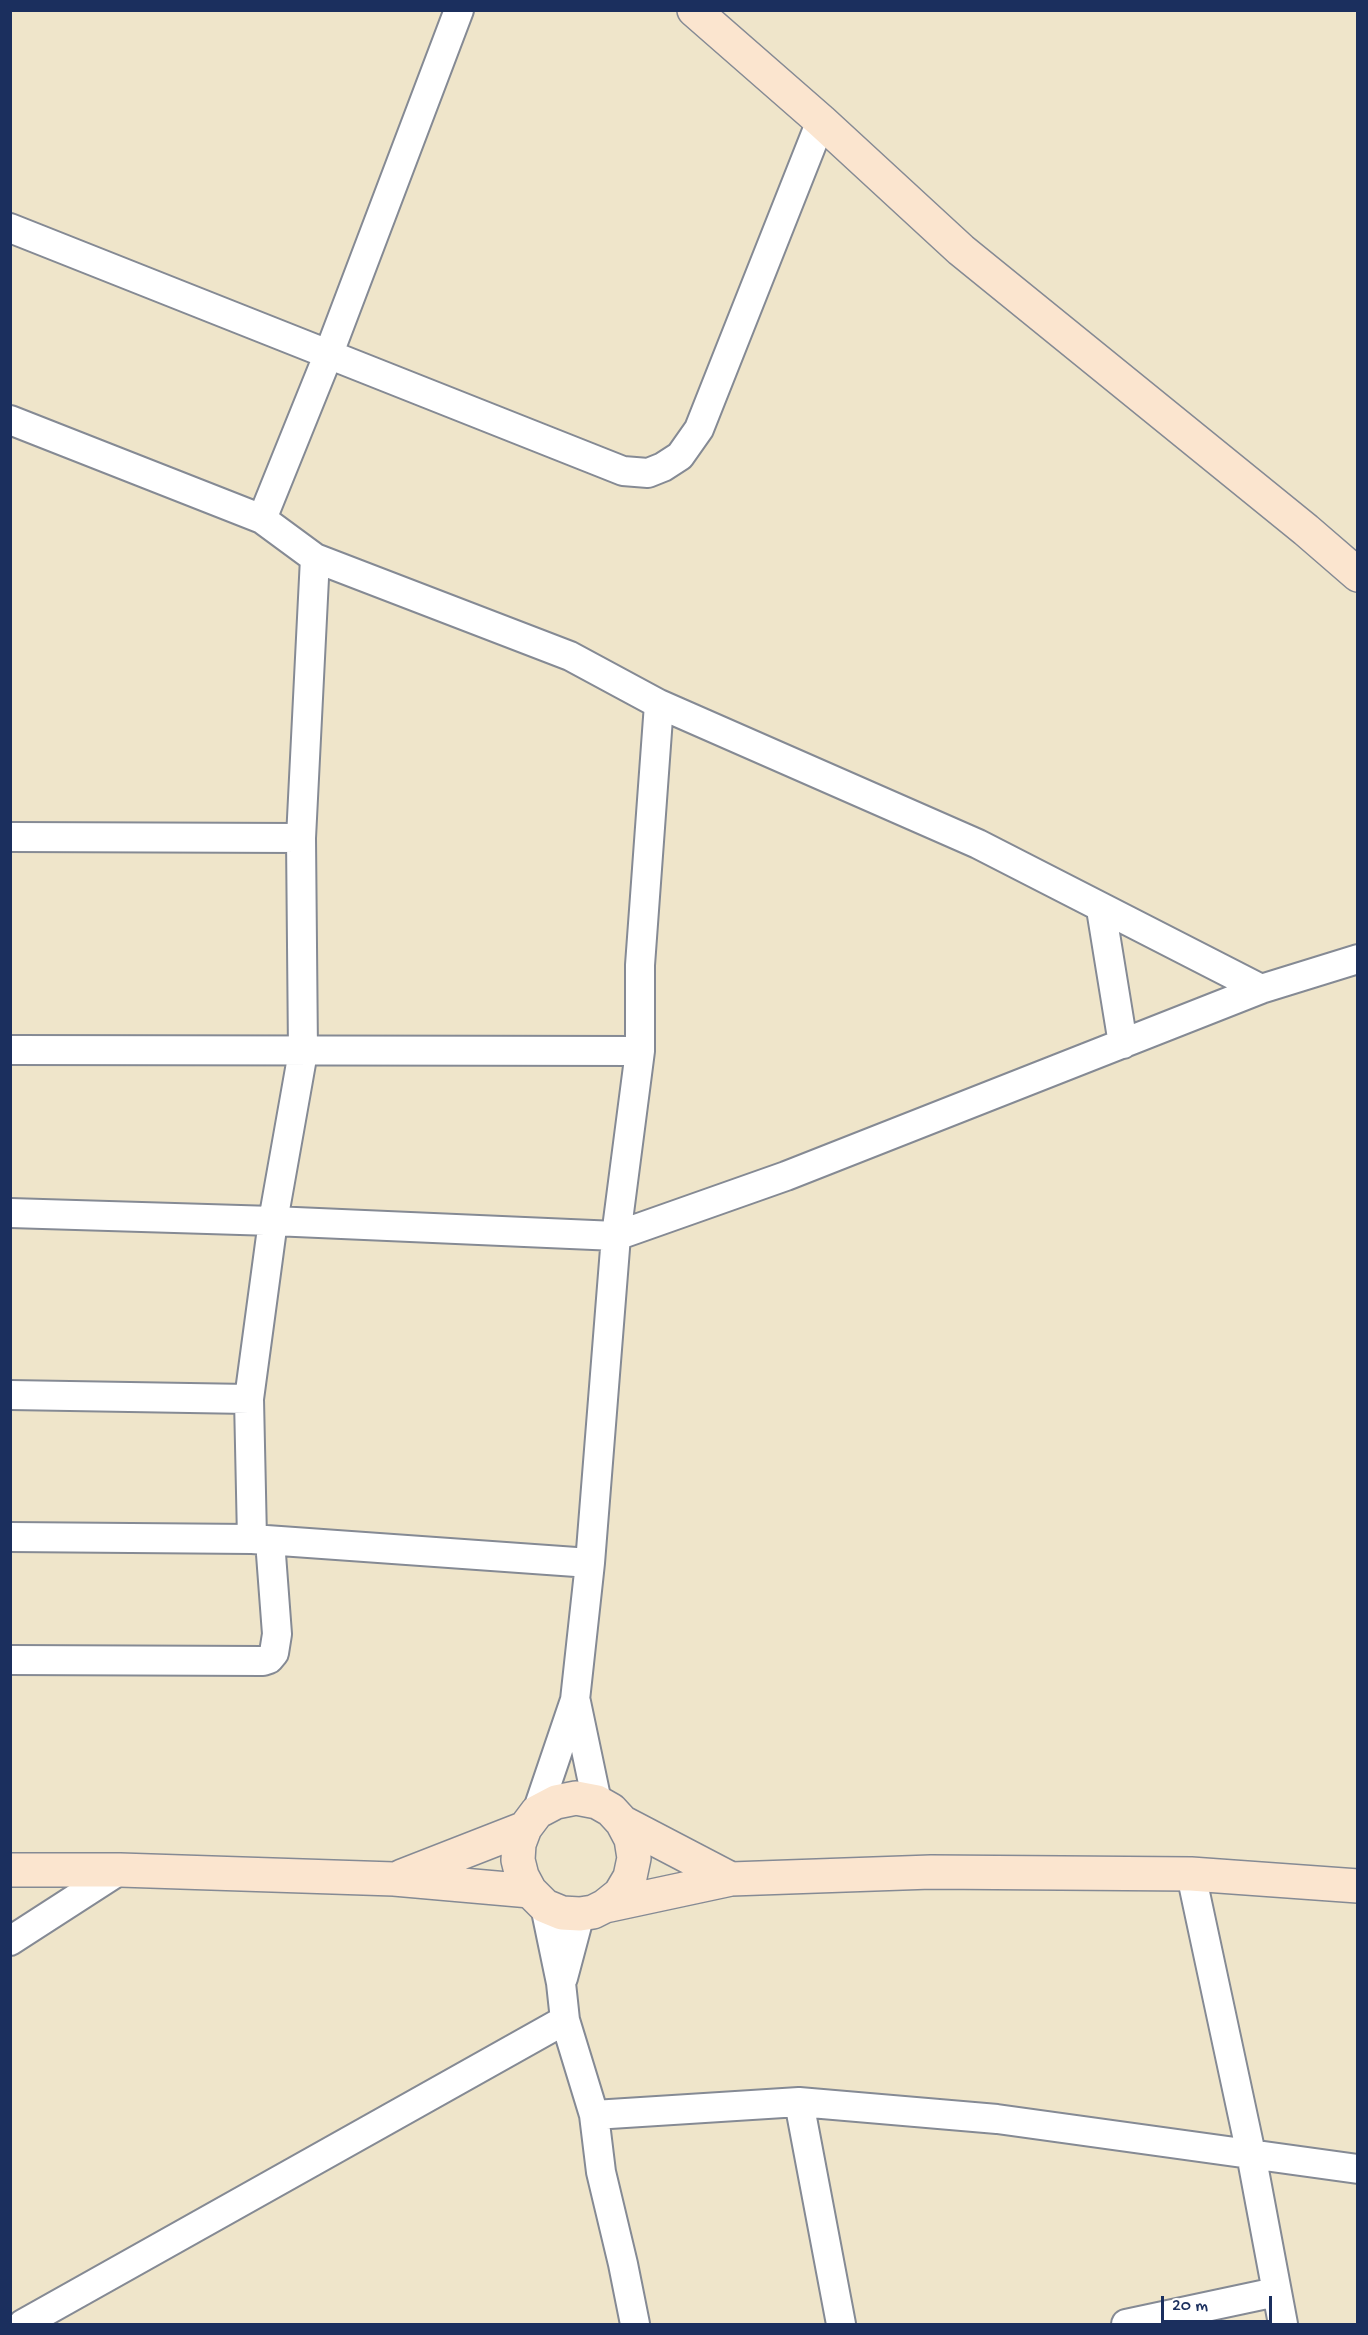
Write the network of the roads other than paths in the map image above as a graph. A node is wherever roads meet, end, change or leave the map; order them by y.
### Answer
1 (459, 10) edge
2 (694, 10) edge
3 (821, 121) junction
4 (10, 228) edge
5 (329, 353) junction
6 (10, 420) edge
7 (262, 519) junction
8 (315, 558) junction
9 (1358, 575) edge
10 (659, 704) junction
11 (10, 837) edge
12 (301, 838) junction
13 (1101, 909) junction
14 (1358, 958) edge
15 (1261, 989) junction
16 (1123, 1044) junction
17 (10, 1050) edge
18 (640, 1051) junction
19 (303, 1052) junction
20 (10, 1213) edge
21 (273, 1221) junction
22 (616, 1236) junction
23 (10, 1395) edge
24 (249, 1399) junction
25 (10, 1537) edge
26 (261, 1540) junction
27 (590, 1563) junction
28 (10, 1660) edge
29 (575, 1700) junction
30 (597, 1802) junction
31 (531, 1820) junction
32 (622, 1822) junction
33 (10, 1870) edge
34 (120, 1870) junction
35 (1191, 1874) junction
36 (394, 1879) junction
37 (731, 1880) junction
38 (1358, 1886) edge
39 (537, 1898) junction
40 (592, 1910) junction
41 (10, 1941) edge
42 (561, 1983) junction
43 (564, 2020) junction
44 (799, 2102) junction
45 (594, 2115) junction
46 (1251, 2154) junction
47 (1358, 2169) edge
48 (1276, 2292) junction
49 (23, 2325) edge
50 (635, 2325) edge
51 (841, 2325) edge
52 (1126, 2325) edge
53 (1283, 2325) edge

1 - 5 street
2 - 3 main road
3 - 5 street
3 - 9 main road
4 - 5 street
5 - 7 street
6 - 7 street
7 - 8 street
8 - 10 street
8 - 12 street
10 - 13 street
10 - 18 street
11 - 12 street
12 - 19 street
13 - 15 street
13 - 16 street
14 - 15 street
15 - 16 street
16 - 22 street
17 - 19 street
18 - 19 street
18 - 22 street
19 - 21 street
20 - 21 street
21 - 22 street
21 - 24 street
22 - 27 street
23 - 24 street
24 - 26 street
25 - 26 street
26 - 27 street
26 - 28 street
27 - 29 street
29 - 30 street
29 - 31 street
30 - 31 main road
30 - 32 main road
31 - 36 main road
31 - 39 main road
32 - 37 main road
32 - 40 main road
33 - 34 main road
34 - 36 main road
34 - 41 street
35 - 37 main road
35 - 38 main road
35 - 46 street
36 - 39 main road
37 - 40 main road
39 - 40 main road
39 - 42 street
40 - 42 street
42 - 43 street
43 - 45 street
43 - 49 street
44 - 45 street
44 - 46 street
44 - 51 street
45 - 50 street
46 - 47 street
46 - 48 street
48 - 52 street
48 - 53 street

